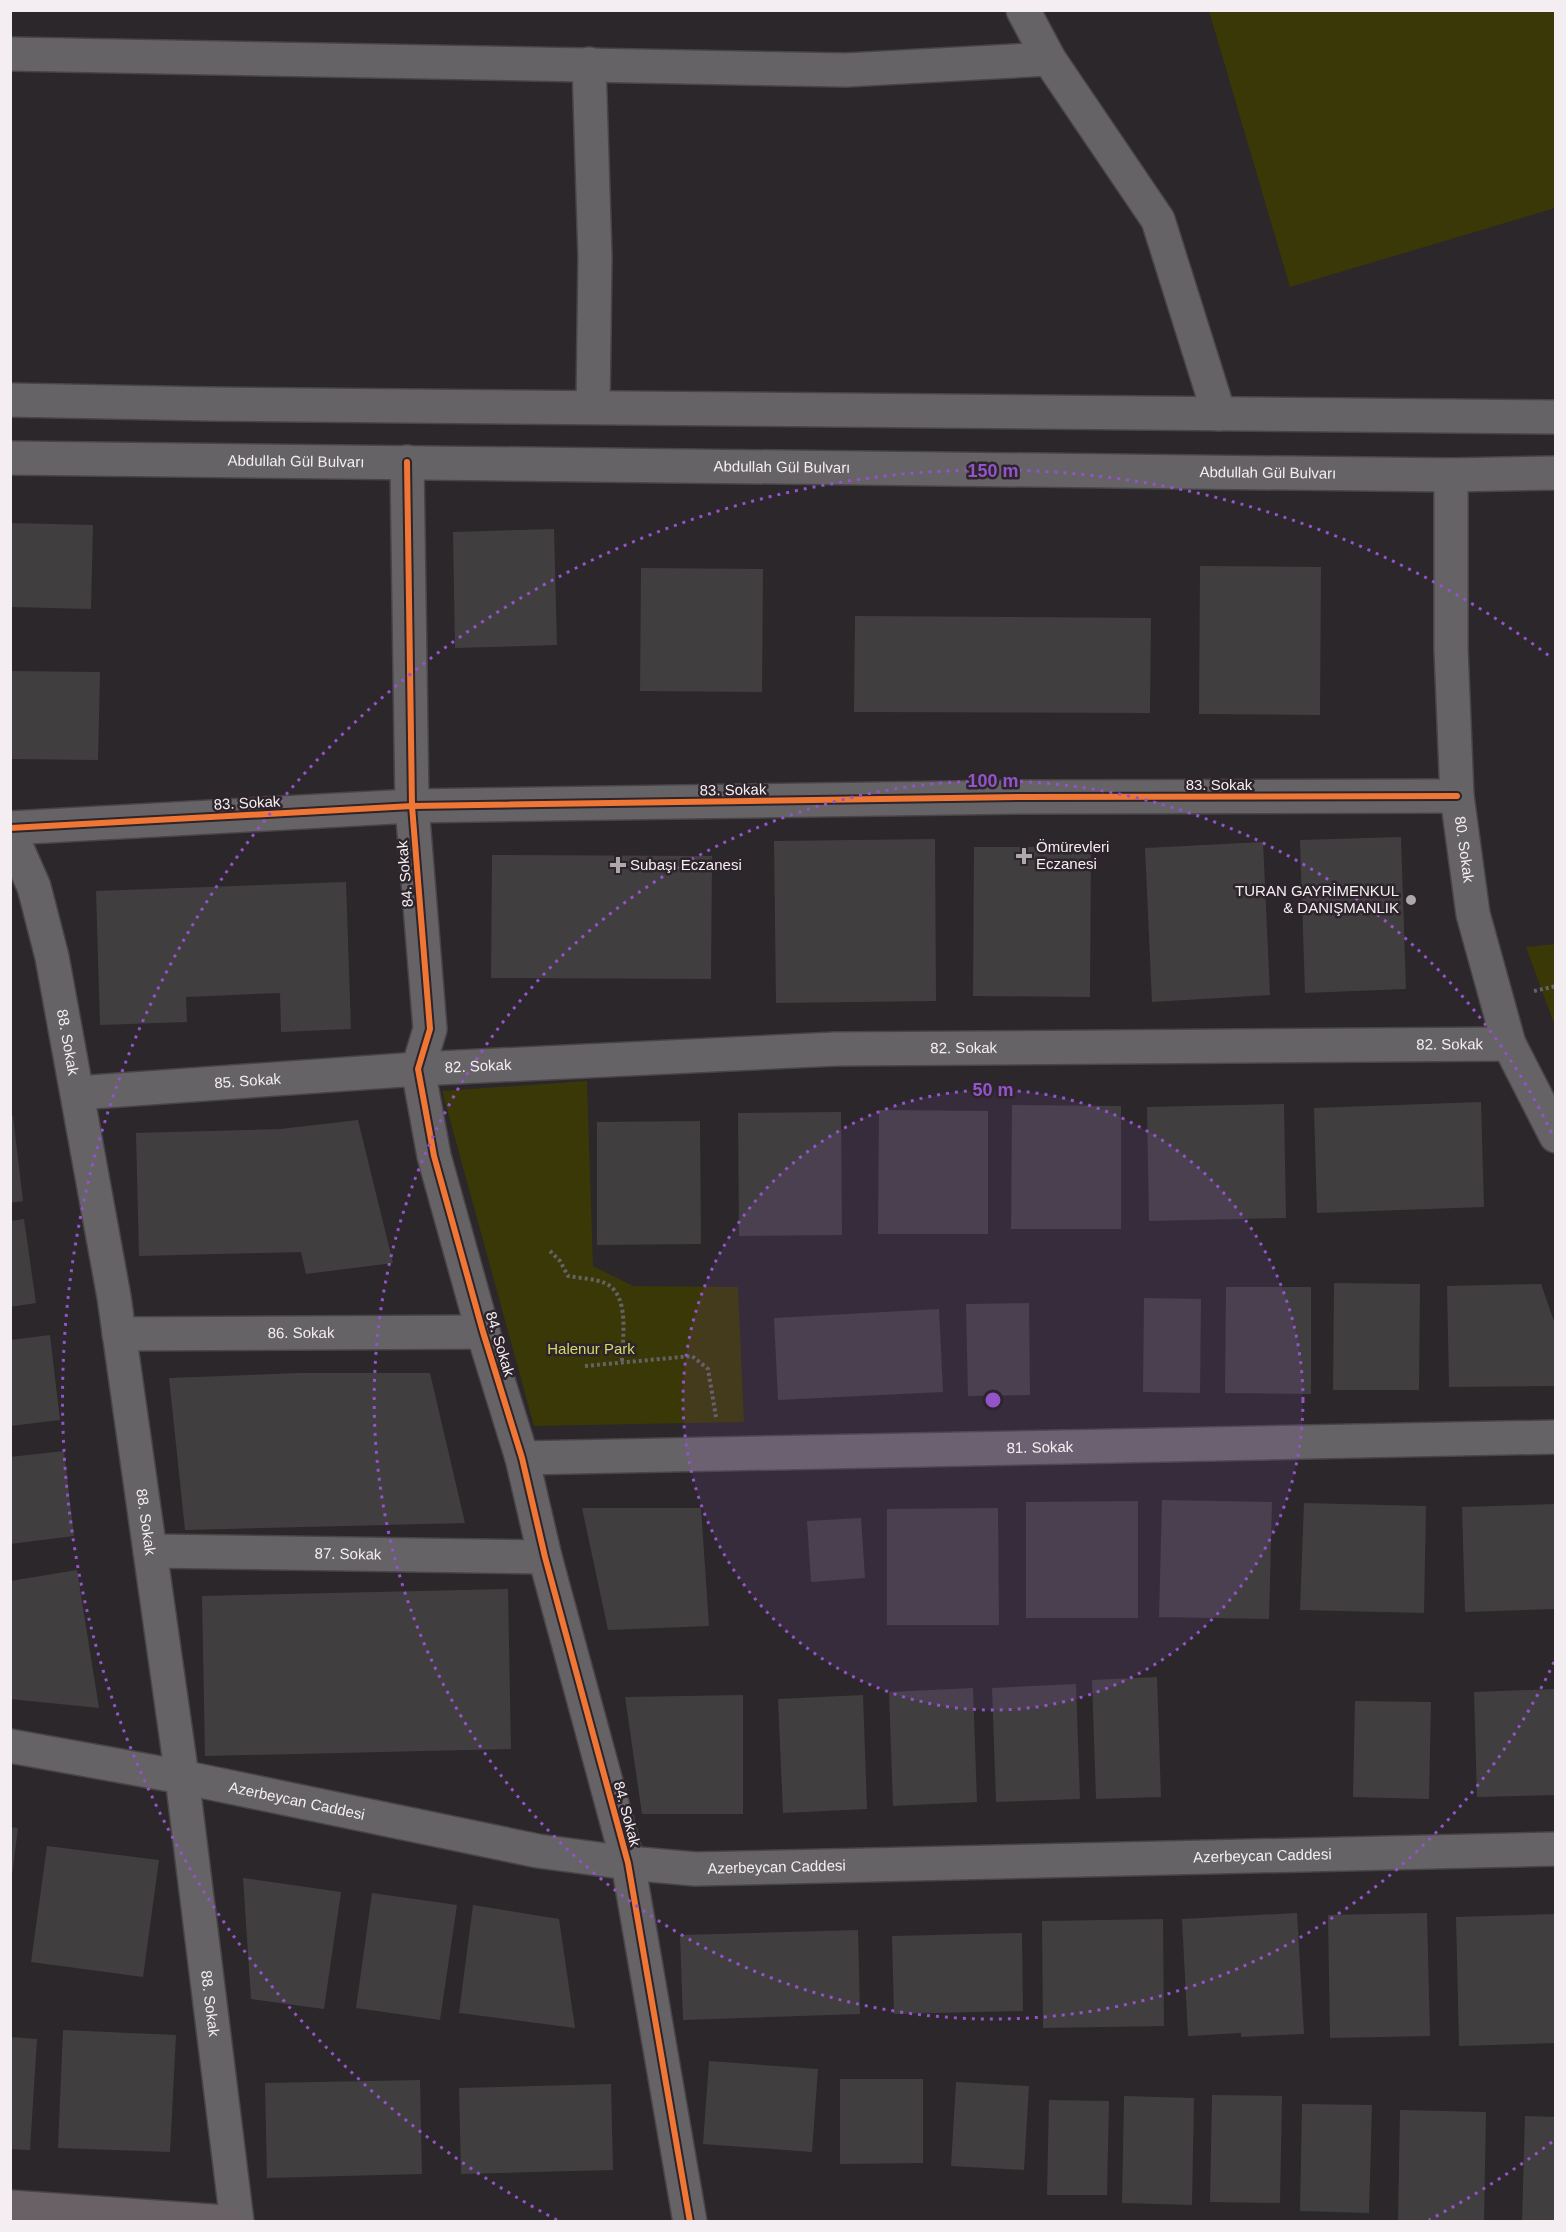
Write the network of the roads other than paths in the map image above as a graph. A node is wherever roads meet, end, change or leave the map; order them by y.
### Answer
1 (1023, 10) edge
2 (10, 54) edge
3 (1049, 58) junction
4 (589, 64) junction
5 (10, 400) edge
6 (593, 407) junction
7 (1220, 414) junction
8 (1556, 417) edge
9 (10, 458) edge
10 (407, 462) junction
11 (1556, 473) edge
12 (1451, 475) junction
13 (1457, 796) junction
14 (412, 806) junction
15 (10, 830) edge
16 (1509, 1044) junction
17 (418, 1069) junction
18 (77, 1093) junction
19 (1556, 1136) edge
20 (483, 1332) junction
21 (119, 1334) junction
22 (1556, 1437) edge
23 (522, 1458) junction
24 (150, 1551) junction
25 (545, 1557) junction
26 (10, 1746) edge
27 (182, 1778) junction
28 (1556, 1849) edge
29 (628, 1863) junction
30 (10, 2207) edge
31 (226, 2222) edge
32 (237, 2222) edge
33 (690, 2222) edge

1 - 3 street
2 - 4 street
3 - 4 street
3 - 7 street
4 - 6 street
5 - 6 street
6 - 7 street
7 - 8 street
9 - 10 street, Abdullah Gül Bulvarı
10 - 12 street, Abdullah Gül Bulvarı
10 - 14 street, 84. Sokak
11 - 12 street, Abdullah Gül Bulvarı
12 - 13 street, 80. Sokak
13 - 14 street, 83. Sokak
13 - 16 street, 80. Sokak
14 - 15 street, 83. Sokak
14 - 17 street, 84. Sokak
15 - 18 street, 88. Sokak
16 - 17 street, 82. Sokak
16 - 19 street, 80. Sokak
17 - 18 street, 85. Sokak
17 - 20 street, 84. Sokak
18 - 21 street, 88. Sokak
20 - 21 street, 86. Sokak
20 - 23 street, 84. Sokak
21 - 24 street, 88. Sokak
22 - 23 street, 81. Sokak
23 - 25 street, 84. Sokak
24 - 25 street, 87. Sokak
24 - 27 street, 88. Sokak
25 - 29 street, 84. Sokak
26 - 27 street, Azerbeycan Caddesi
27 - 29 street, Azerbeycan Caddesi
27 - 32 street, 88. Sokak
28 - 29 street, Azerbeycan Caddesi
29 - 33 street, 84. Sokak
30 - 31 main road

